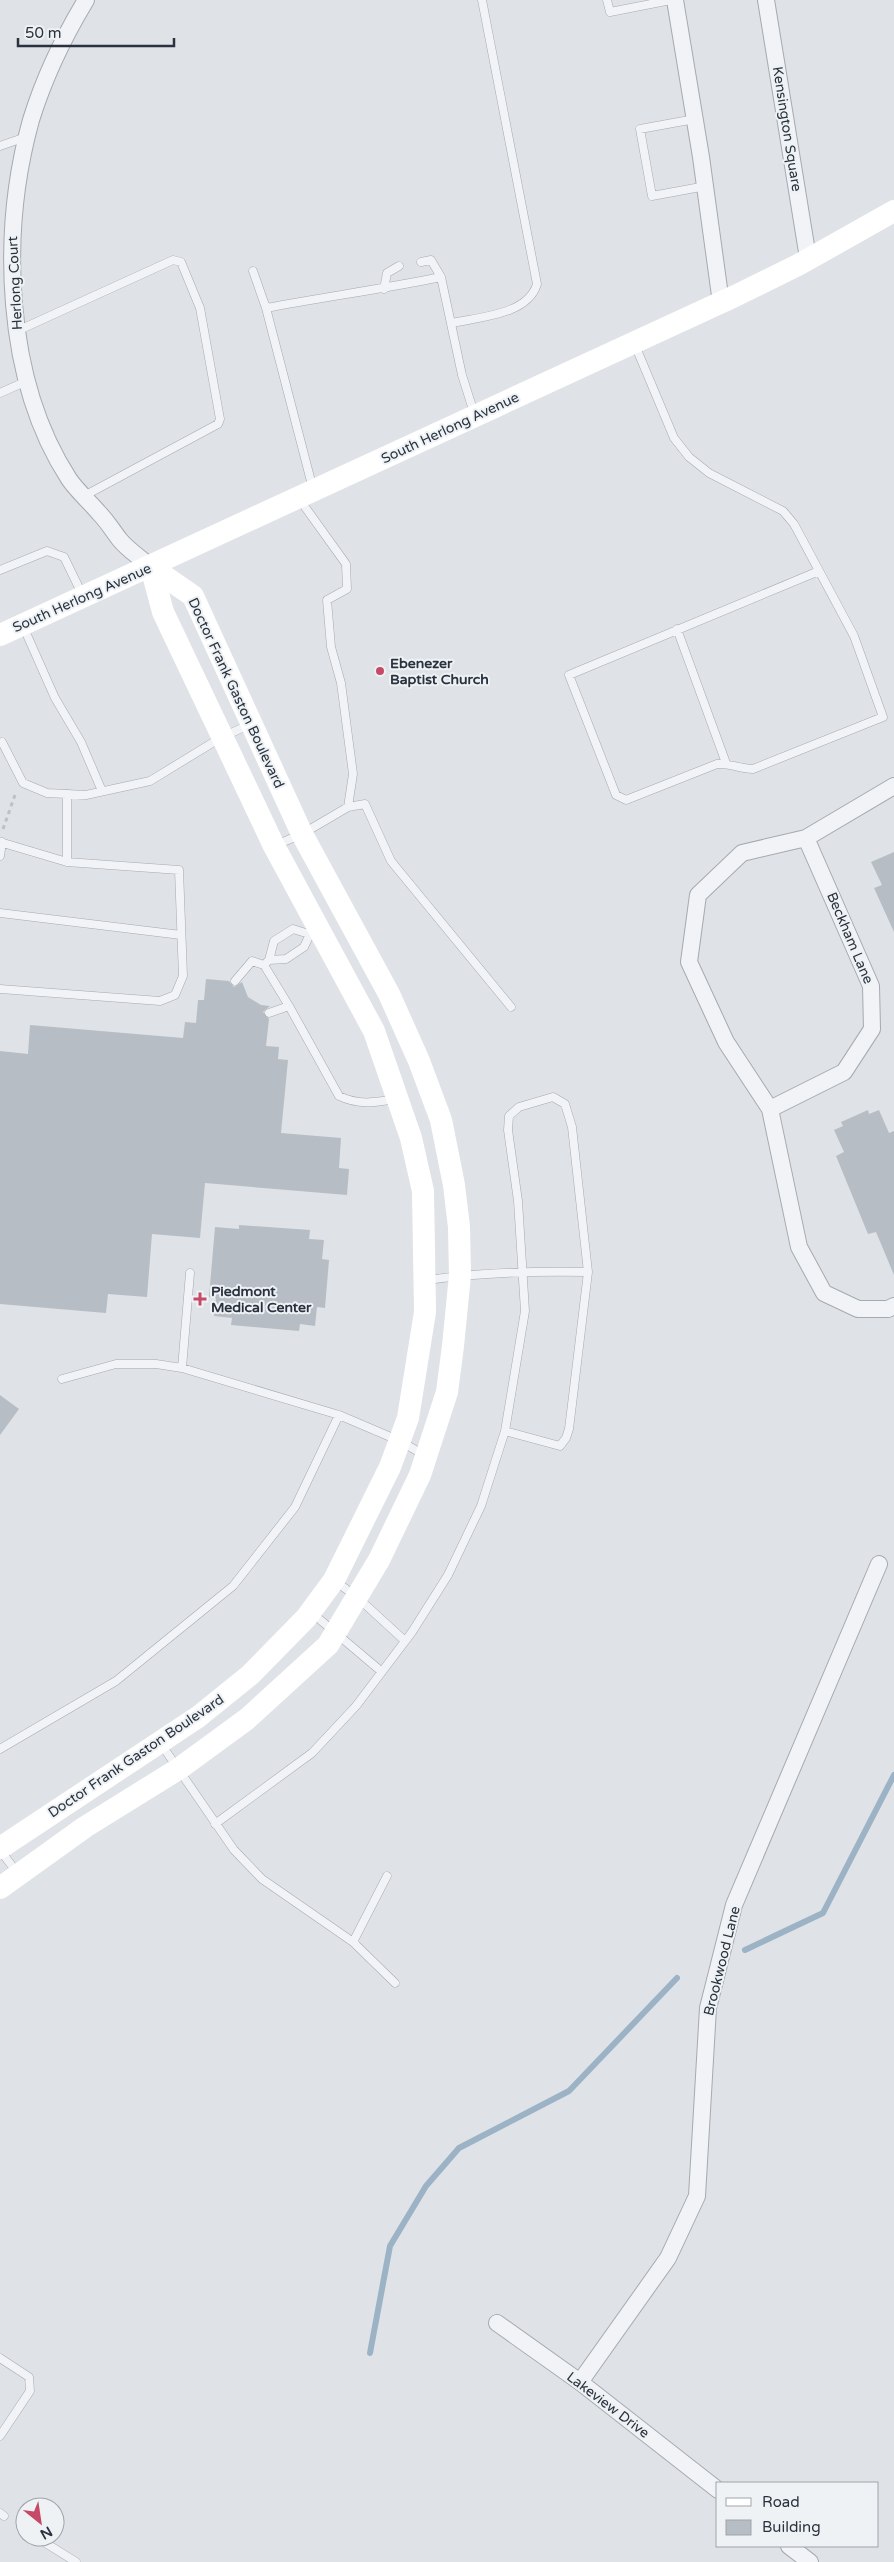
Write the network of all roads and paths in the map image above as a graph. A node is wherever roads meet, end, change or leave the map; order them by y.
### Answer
1 (86, 0) edge
2 (482, 0) edge
3 (607, 0) edge
4 (673, 0) edge
5 (766, 0) edge
6 (695, 119) junction
7 (28, 136) junction
8 (0, 146) edge
9 (706, 186) junction
10 (892, 217) edge
11 (808, 258) junction
12 (421, 262) dead end
13 (399, 266) dead end
14 (253, 271) dead end
15 (440, 277) junction
16 (384, 289) junction
17 (721, 302) junction
18 (266, 308) junction
19 (452, 323) junction
20 (16, 331) junction
21 (634, 343) junction
22 (27, 382) junction
23 (0, 393) edge
24 (475, 416) junction
25 (306, 494) junction
26 (84, 496) junction
27 (151, 567) junction
28 (0, 570) edge
29 (819, 571) junction
30 (84, 598) junction
31 (23, 625) junction
32 (677, 629) junction
33 (0, 635) edge
34 (251, 724) junction
35 (222, 737) junction
36 (2, 742) dead end
37 (726, 763) junction
38 (23, 782) junction
39 (894, 786) edge
40 (102, 791) junction
41 (67, 794) junction
42 (348, 807) junction
43 (302, 834) junction
44 (806, 838) junction
45 (1, 842) edge
46 (274, 846) junction
47 (0, 856) edge
48 (67, 862) junction
49 (0, 913) edge
50 (314, 931) junction
51 (181, 935) junction
52 (267, 963) junction
53 (235, 982) dead end
54 (0, 989) edge
55 (289, 1006) junction
56 (511, 1007) dead end
57 (269, 1014) dead end
58 (398, 1099) junction
59 (770, 1109) junction
60 (524, 1271) junction
61 (588, 1272) junction
62 (190, 1273) dead end
63 (460, 1275) junction
64 (426, 1280) junction
65 (894, 1306) edge
66 (182, 1368) junction
67 (62, 1379) dead end
68 (339, 1414) junction
69 (505, 1431) junction
70 (400, 1441) junction
71 (426, 1456) junction
72 (880, 1564) dead end
73 (334, 1580) junction
74 (357, 1597) junction
75 (310, 1611) junction
76 (336, 1632) junction
77 (406, 1641) junction
78 (382, 1672) junction
79 (160, 1742) junction
80 (0, 1748) edge
81 (180, 1768) junction
82 (215, 1824) junction
83 (0, 1849) edge
84 (18, 1874) junction
85 (387, 1876) dead end
86 (0, 1888) edge
87 (352, 1942) junction
88 (395, 1983) dead end
89 (497, 2323) dead end
90 (0, 2358) edge
91 (580, 2382) junction
92 (0, 2436) edge
93 (716, 2488) edge
94 (52, 2547) edge
95 (790, 2547) edge
96 (76, 2562) edge
97 (810, 2562) edge

1 - 7 street, Herlong Court
2 - 19 lane
3 - 4 lane
4 - 6 street
5 - 11 street, Kensington Square
6 - 9 street
6 - 9 lane
7 - 8 lane
7 - 20 street, Herlong Court
9 - 17 street
10 - 11 street, South Herlong Avenue
11 - 17 street, South Herlong Avenue
12 - 15 lane
13 - 16 lane
14 - 18 lane
15 - 16 lane
15 - 19 lane
16 - 18 lane
17 - 21 street, South Herlong Avenue
18 - 25 lane
19 - 24 lane
20 - 22 street, Herlong Court
20 - 26 lane
21 - 24 street, South Herlong Avenue
21 - 29 lane
22 - 23 lane
22 - 26 street, Herlong Court
24 - 25 street, South Herlong Avenue
25 - 27 street, South Herlong Avenue
25 - 42 lane
26 - 27 street, Herlong Court
27 - 30 street, South Herlong Avenue
27 - 34 street, Doctor Frank Gaston Boulevard
27 - 35 street, Doctor Frank Gaston Boulevard
28 - 30 lane
29 - 32 lane
29 - 37 lane
30 - 31 street, South Herlong Avenue
31 - 33 street, South Herlong Avenue
31 - 40 lane
32 - 37 lane
32 - 37 lane
34 - 35 lane
34 - 43 street, Doctor Frank Gaston Boulevard
35 - 40 lane
35 - 46 street, Doctor Frank Gaston Boulevard
36 - 38 lane
38 - 41 lane
38 - 45 path
39 - 44 street
40 - 41 lane
41 - 48 lane
42 - 43 lane
42 - 56 lane
43 - 46 lane
43 - 63 street, Doctor Frank Gaston Boulevard
44 - 59 street, Beckham Lane
44 - 59 street
45 - 47 lane
45 - 48 lane
46 - 50 street, Doctor Frank Gaston Boulevard
48 - 51 lane
49 - 51 lane
50 - 52 lane
50 - 52 lane
50 - 58 street, Doctor Frank Gaston Boulevard
51 - 54 lane
52 - 53 lane
52 - 55 lane
55 - 57 lane
55 - 58 lane
58 - 64 street, Doctor Frank Gaston Boulevard
59 - 65 street
60 - 61 lane
60 - 61 lane
60 - 63 lane
60 - 69 lane
61 - 69 lane
62 - 66 lane
63 - 64 lane
63 - 71 street, Doctor Frank Gaston Boulevard
64 - 70 street, Doctor Frank Gaston Boulevard
66 - 67 lane
66 - 68 lane
68 - 70 lane
68 - 80 lane
69 - 77 lane
70 - 71 lane
70 - 73 street, Doctor Frank Gaston Boulevard
71 - 74 street, Doctor Frank Gaston Boulevard
72 - 91 street, Brookwood Lane
73 - 74 lane
73 - 75 street, Doctor Frank Gaston Boulevard
74 - 76 street, Doctor Frank Gaston Boulevard
74 - 77 lane
75 - 76 lane
75 - 79 street, Doctor Frank Gaston Boulevard
76 - 78 lane
76 - 81 street, Doctor Frank Gaston Boulevard
77 - 78 lane
78 - 82 lane
79 - 81 lane
79 - 83 street, Doctor Frank Gaston Boulevard
81 - 82 lane
81 - 84 street, Doctor Frank Gaston Boulevard
82 - 87 lane
83 - 84 lane
84 - 86 street, Doctor Frank Gaston Boulevard
85 - 87 lane
87 - 88 lane
89 - 91 street, Lakeview Drive
90 - 92 lane
91 - 93 street, Lakeview Drive
94 - 96 lane
95 - 97 street

